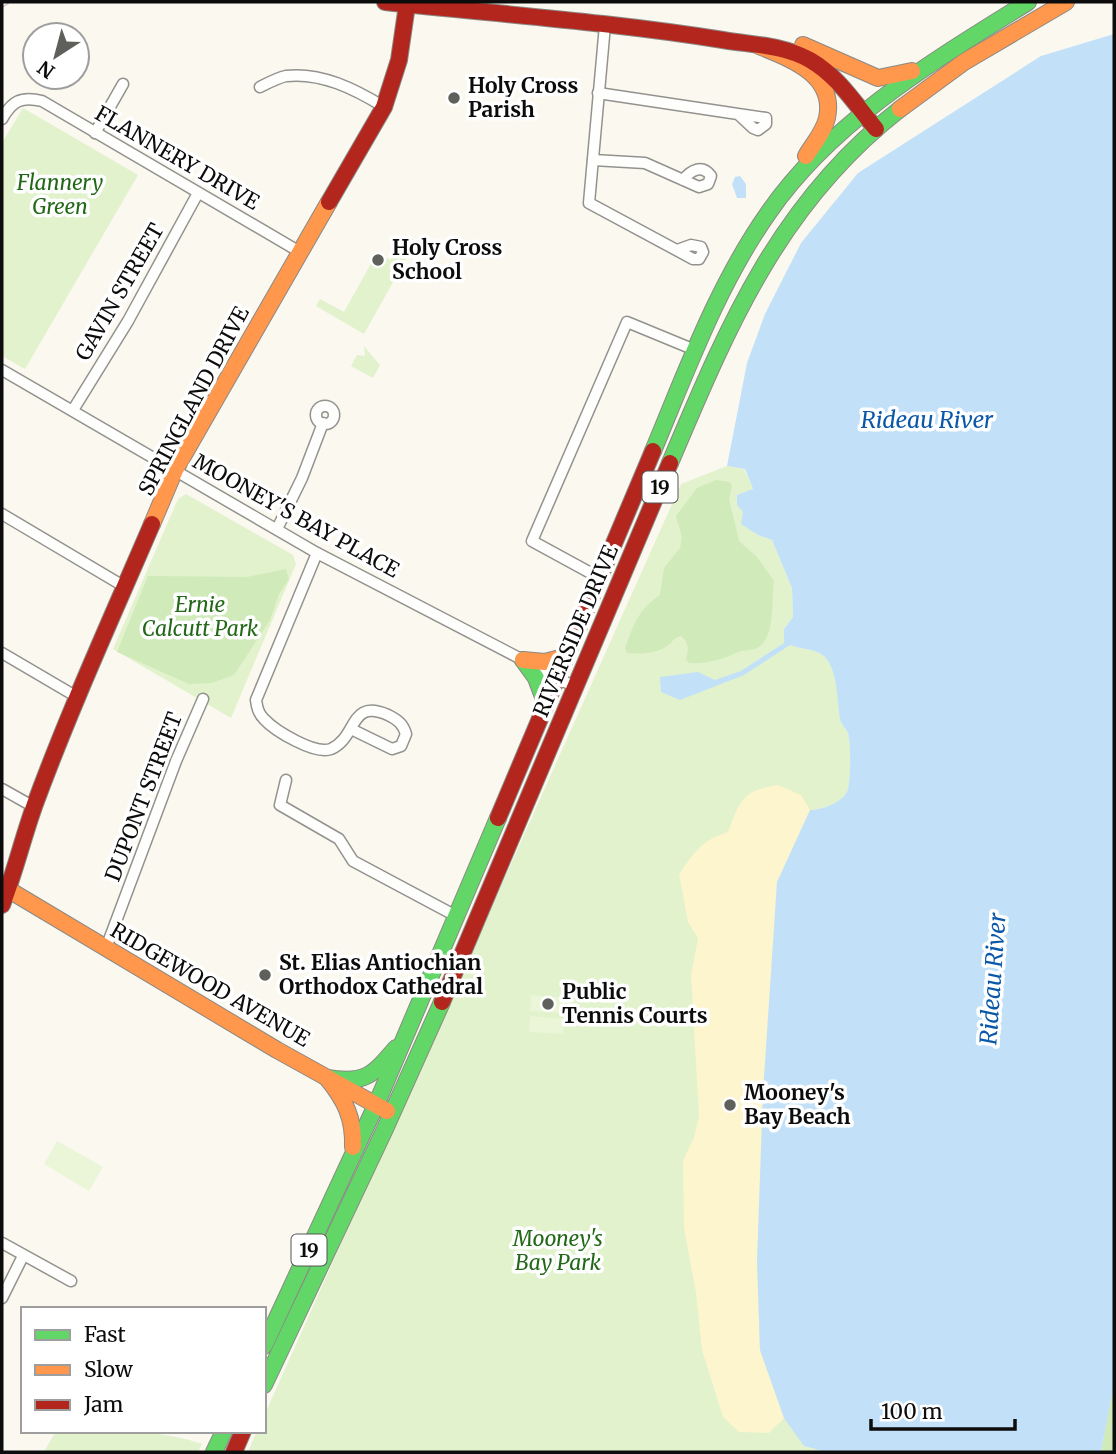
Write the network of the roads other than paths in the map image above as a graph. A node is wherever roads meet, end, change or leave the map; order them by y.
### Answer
1 (385, 2) edge
2 (1028, 2) edge
3 (1066, 2) edge
4 (407, 3) edge
5 (605, 24) junction
6 (701, 36) junction
7 (803, 45) junction
8 (759, 46) junction
9 (925, 66) junction
10 (122, 83) dead end
11 (260, 87) dead end
12 (598, 93) junction
13 (384, 107) junction
14 (866, 110) junction
15 (738, 114) dead end
16 (2, 119) edge
17 (880, 127) junction
18 (95, 133) junction
19 (593, 160) junction
20 (683, 180) dead end
21 (784, 191) junction
22 (198, 193) junction
23 (677, 250) dead end
24 (300, 252) junction
25 (695, 351) junction
26 (2, 370) edge
27 (73, 410) junction
28 (323, 423) dead end
29 (175, 470) junction
30 (2, 514) edge
31 (277, 529) junction
32 (317, 553) junction
33 (598, 578) junction
34 (125, 587) junction
35 (2, 653) edge
36 (564, 657) junction
37 (523, 660) junction
38 (556, 677) junction
39 (575, 687) junction
40 (77, 697) junction
41 (203, 699) dead end
42 (545, 702) junction
43 (351, 729) junction
44 (286, 780) dead end
45 (2, 789) edge
46 (34, 807) junction
47 (5, 898) edge
48 (456, 916) junction
49 (106, 948) junction
50 (405, 1037) junction
51 (327, 1078) junction
52 (384, 1109) junction
53 (352, 1154) junction
54 (2, 1243) edge
55 (23, 1256) junction
56 (71, 1282) dead end
57 (2, 1298) edge
58 (266, 1342) edge
59 (266, 1380) edge
60 (223, 1433) edge
61 (242, 1433) edge
62 (214, 1452) edge
63 (233, 1452) edge

1 - 4 main road
2 - 9 main road, RIVERSIDE DRIVE / 19
3 - 17 main road, RIVERSIDE DRIVE / 19
4 - 5 main road
4 - 13 main road, SPRINGLAND DRIVE
5 - 6 main road
5 - 12 street
6 - 7 main road
6 - 8 main road
7 - 9 main road
7 - 14 main road
8 - 14 main road
8 - 21 main road
9 - 14 main road, RIVERSIDE DRIVE / 19
10 - 18 street
11 - 13 street
12 - 15 street
12 - 19 street
13 - 24 main road, SPRINGLAND DRIVE
14 - 17 main road
14 - 21 main road, RIVERSIDE DRIVE / 19
16 - 18 street, FLANNERY DRIVE
17 - 39 main road, RIVERSIDE DRIVE / 19
18 - 22 street, FLANNERY DRIVE
19 - 20 street
19 - 23 street
21 - 25 main road, RIVERSIDE DRIVE / 19
22 - 24 street, FLANNERY DRIVE
22 - 27 street, GAVIN STREET
24 - 29 main road, SPRINGLAND DRIVE
25 - 33 main road, RIVERSIDE DRIVE / 19
25 - 33 street
26 - 27 street, MOONEY'S BAY PLACE
27 - 29 street, MOONEY'S BAY PLACE
28 - 31 street
29 - 31 street, MOONEY'S BAY PLACE
29 - 34 main road, SPRINGLAND DRIVE
30 - 34 street
31 - 32 street, MOONEY'S BAY PLACE
32 - 37 street, MOONEY'S BAY PLACE
32 - 43 street
33 - 36 main road, RIVERSIDE DRIVE / 19
34 - 40 main road, SPRINGLAND DRIVE
35 - 40 street
36 - 37 main road
36 - 38 main road, RIVERSIDE DRIVE / 19
37 - 38 street, MOONEY'S BAY PLACE
37 - 42 main road
38 - 39 street, MOONEY'S BAY PLACE
38 - 42 main road, RIVERSIDE DRIVE / 19
39 - 52 main road, RIVERSIDE DRIVE / 19
40 - 46 main road, SPRINGLAND DRIVE
41 - 49 street, DUPONT STREET
42 - 48 main road, RIVERSIDE DRIVE / 19
43 - 43 street
44 - 48 street
45 - 46 street
46 - 47 main road, SPRINGLAND DRIVE
47 - 49 main road, RIDGEWOOD AVENUE
48 - 50 main road, RIVERSIDE DRIVE / 19
49 - 51 main road, RIDGEWOOD AVENUE
50 - 51 main road
50 - 52 main road, RIVERSIDE DRIVE / 19
51 - 52 main road, RIDGEWOOD AVENUE
51 - 53 main road
52 - 53 main road, RIVERSIDE DRIVE / 19
52 - 59 main road, RIVERSIDE DRIVE / 19
53 - 58 main road, RIVERSIDE DRIVE / 19
54 - 55 street
55 - 56 street
55 - 57 street
60 - 62 main road
61 - 63 main road

